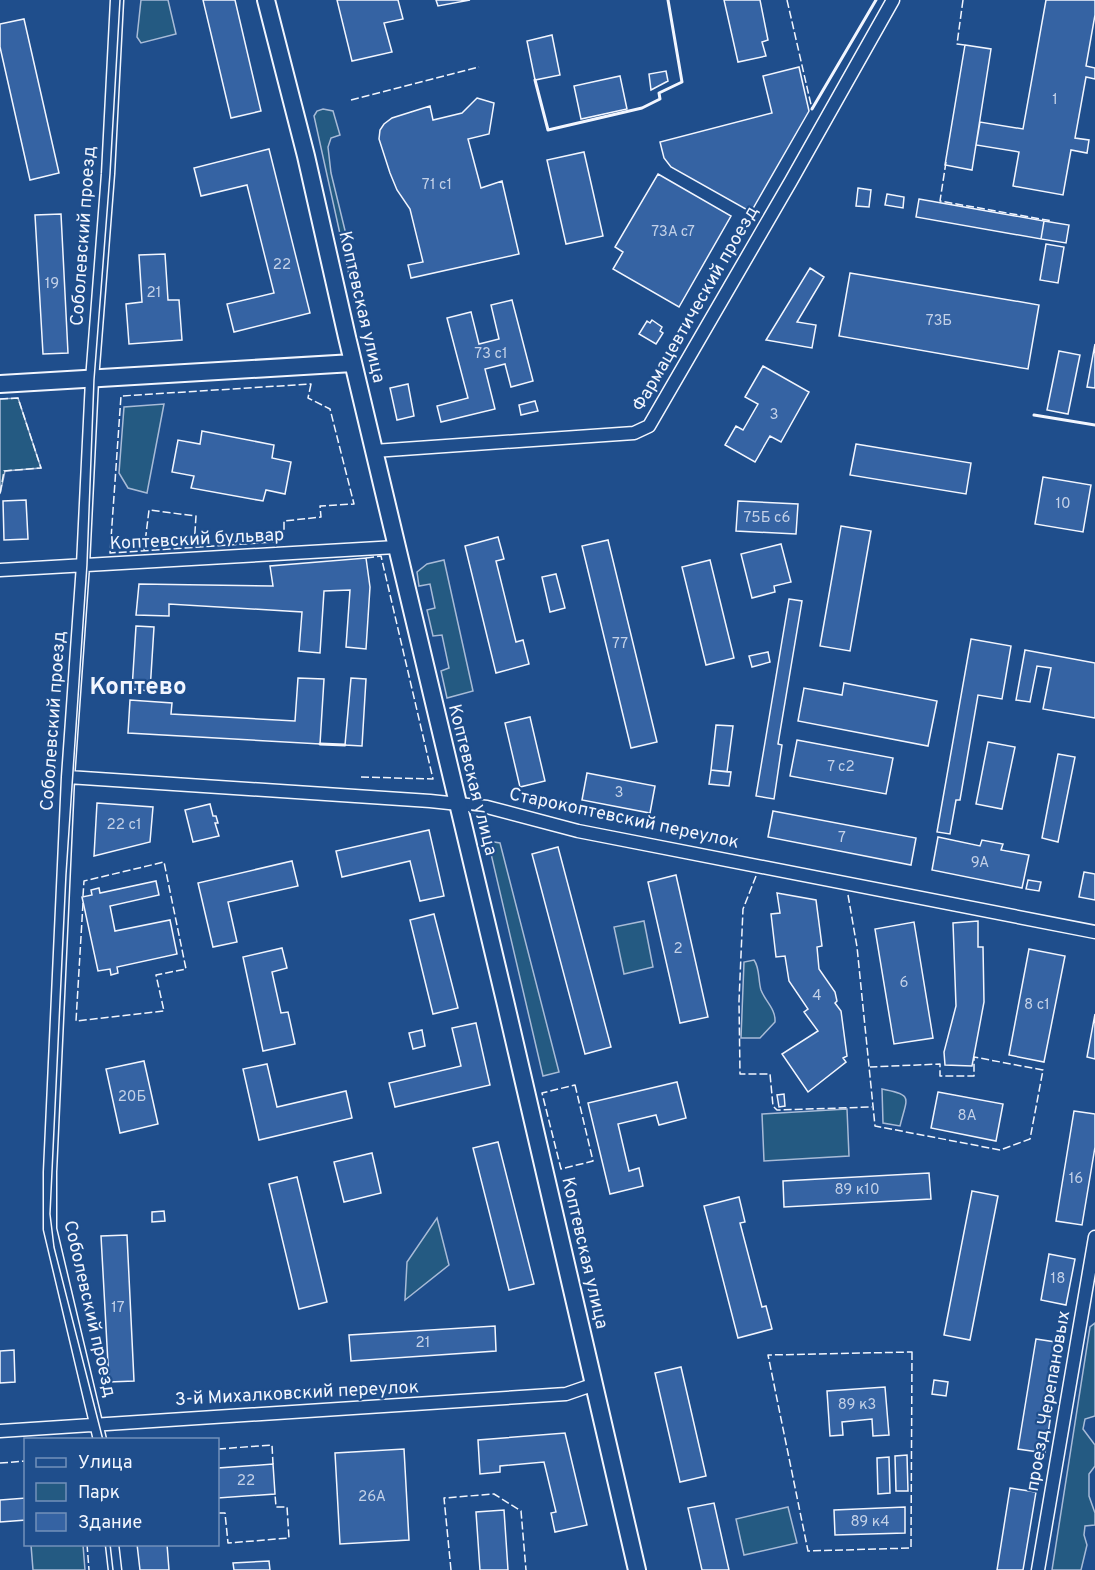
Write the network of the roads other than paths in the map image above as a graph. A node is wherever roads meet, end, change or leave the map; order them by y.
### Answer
1 (117, 0) edge
2 (266, 0) edge
3 (893, 0) edge
4 (353, 363) junction
5 (92, 380) junction
6 (0, 384) edge
7 (374, 451) junction
8 (396, 546) junction
9 (83, 565) junction
10 (0, 570) edge
11 (68, 777) junction
12 (458, 804) junction
13 (1095, 932) edge
14 (1095, 1237) edge
15 (595, 1384) junction
16 (97, 1424) junction
17 (0, 1431) edge
18 (100, 1438) edge
19 (112, 1546) edge
20 (115, 1570) edge
21 (637, 1570) edge
22 (1038, 1570) edge

1 - 5 street, Соболевский проезд
2 - 4 street, Коптевская улица
3 - 7 street, Фармацевтический проезд
4 - 5 street
4 - 7 street, Коптевская улица
5 - 6 street
5 - 9 street, Соболевский проезд
7 - 8 street, Коптевская улица
8 - 9 street, Коптевский бульвар
8 - 12 street, Коптевская улица
9 - 10 street, Коптевский бульвар
9 - 11 street, Соболевский проезд
11 - 12 street, Старокоптевский переулок
11 - 16 street, Соболевский проезд
12 - 13 street, Старокоптевский переулок
12 - 15 street, Коптевская улица
14 - 22 street, проезд Черепановых
15 - 16 street, 3-й Михалковский переулок
15 - 21 street, Коптевская улица
16 - 17 street, 3-й Михалковский переулок
16 - 18 street, Соболевский проезд
19 - 20 street

